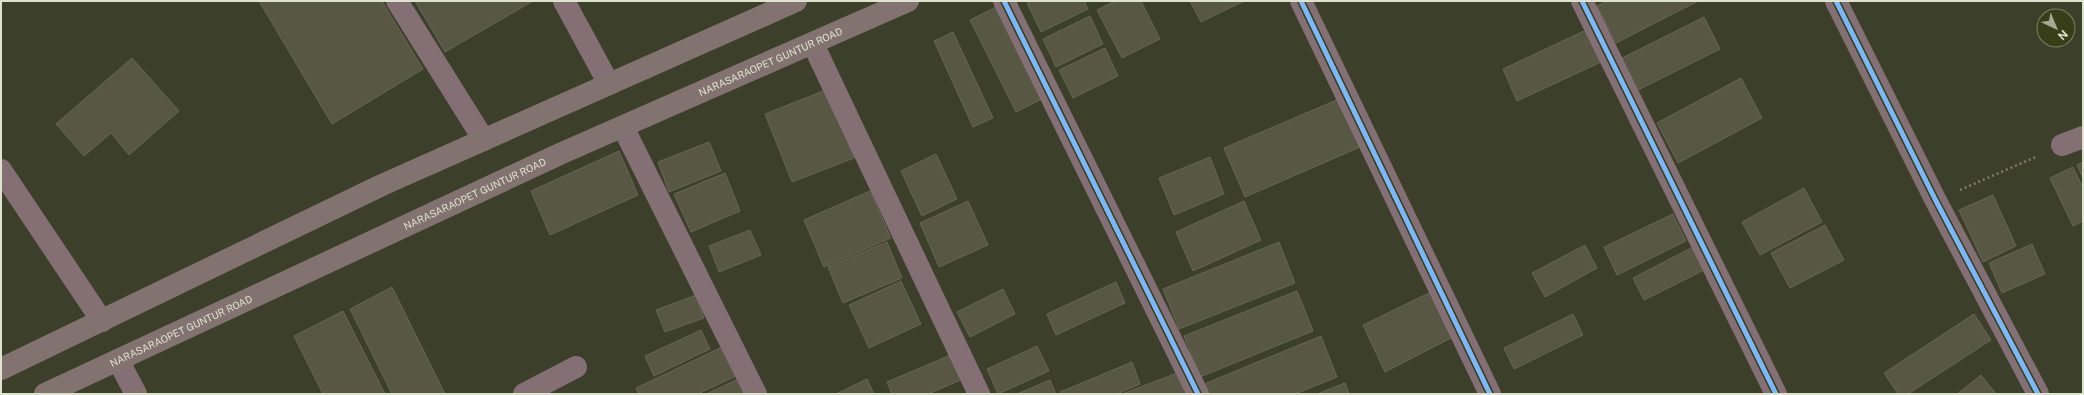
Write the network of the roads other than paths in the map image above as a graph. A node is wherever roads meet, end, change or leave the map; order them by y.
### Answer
1 (397, 1) edge
2 (564, 1) edge
3 (908, 1) edge
4 (1004, 1) edge
5 (1301, 1) edge
6 (1582, 1) edge
7 (1836, 1) edge
8 (786, 3) edge
9 (813, 44) junction
10 (610, 84) junction
11 (623, 127) junction
12 (2083, 137) edge
13 (484, 140) junction
14 (2062, 145) road end
15 (1, 170) edge
16 (102, 320) junction
17 (118, 360) junction
18 (576, 367) dead end
19 (1, 369) edge
20 (45, 394) edge
21 (136, 394) edge
22 (524, 394) edge
23 (756, 394) edge
24 (979, 394) edge
25 (1198, 394) edge
26 (1490, 394) edge
27 (1776, 394) edge
28 (2038, 394) edge

1 - 13 street
2 - 10 street
3 - 9 highway, NARASARAOPET GUNTUR ROAD
4 - 25 street
5 - 26 street
6 - 27 street
7 - 28 street
8 - 10 highway
9 - 11 highway, NARASARAOPET GUNTUR ROAD
9 - 24 street
10 - 13 highway
11 - 17 highway, NARASARAOPET GUNTUR ROAD
11 - 23 street
12 - 14 street
13 - 16 highway
15 - 16 street
16 - 19 highway
17 - 20 highway, NARASARAOPET GUNTUR ROAD
17 - 21 street
18 - 22 street

